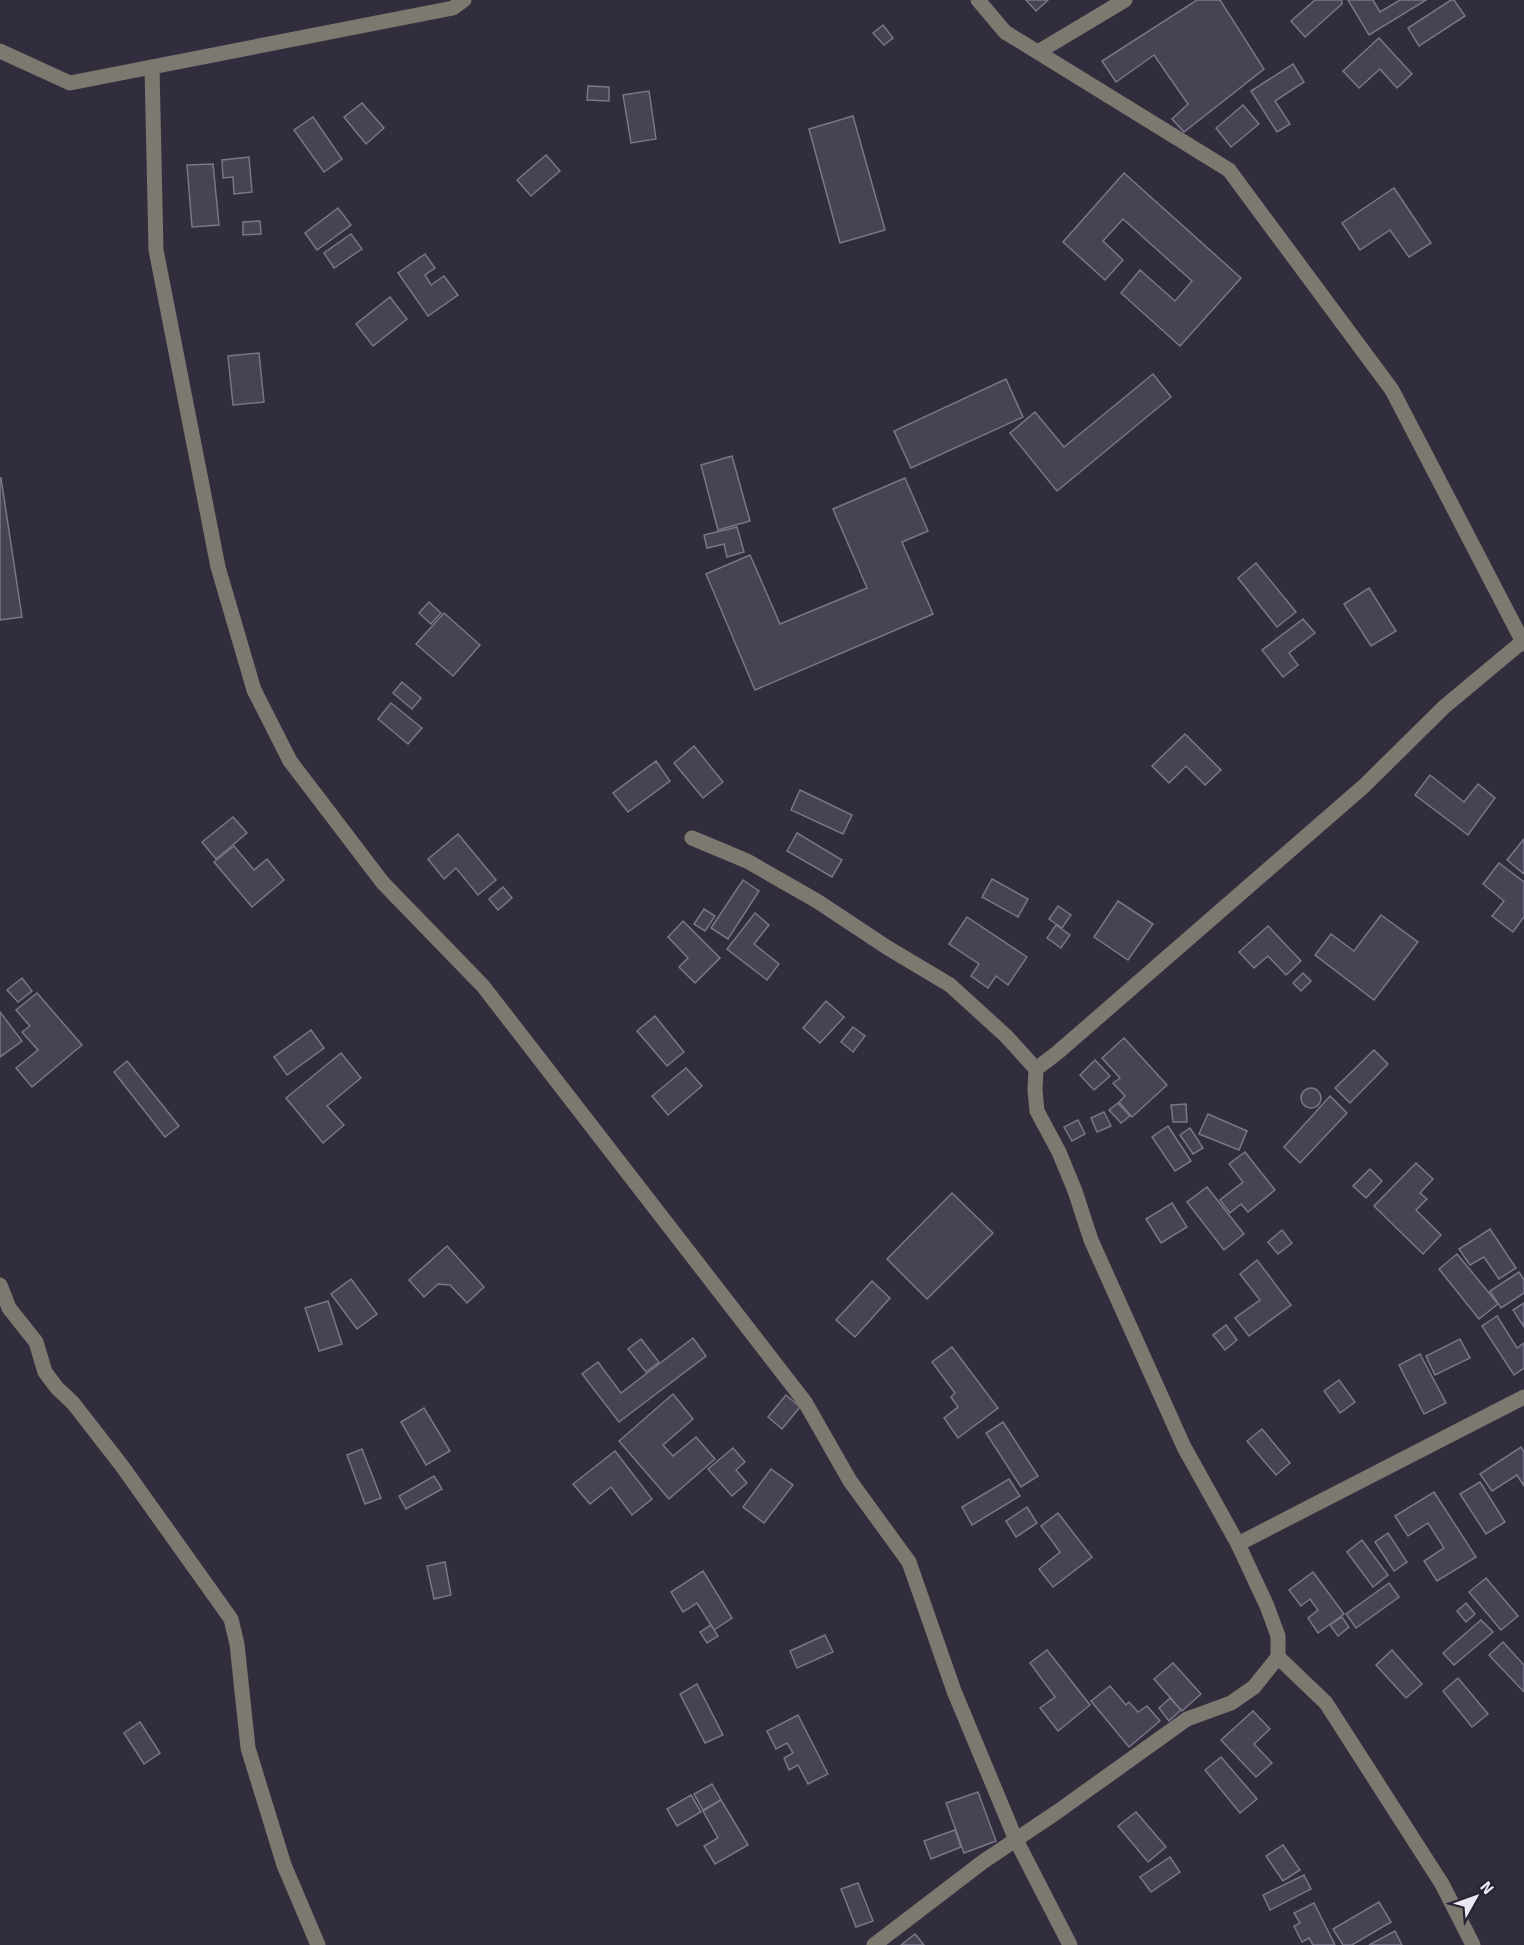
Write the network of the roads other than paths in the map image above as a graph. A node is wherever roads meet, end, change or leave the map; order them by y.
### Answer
1 (464, 0) edge
2 (978, 0) edge
3 (1125, 0) edge
4 (0, 51) edge
5 (1038, 52) junction
6 (152, 67) junction
7 (1523, 643) edge
8 (692, 838) dead end
9 (1036, 1069) junction
10 (0, 1285) edge
11 (1524, 1397) edge
12 (1238, 1544) junction
13 (1278, 1657) junction
14 (1016, 1840) junction
15 (318, 1945) edge
16 (874, 1945) edge
17 (1070, 1945) edge
18 (1473, 1945) edge

1 - 6 street
2 - 5 street
3 - 5 street
4 - 6 street
5 - 7 street
6 - 14 street
7 - 9 street
8 - 9 street
9 - 12 street
10 - 15 street
11 - 12 street
12 - 13 street
13 - 14 street
13 - 18 street
14 - 16 street
14 - 17 street

